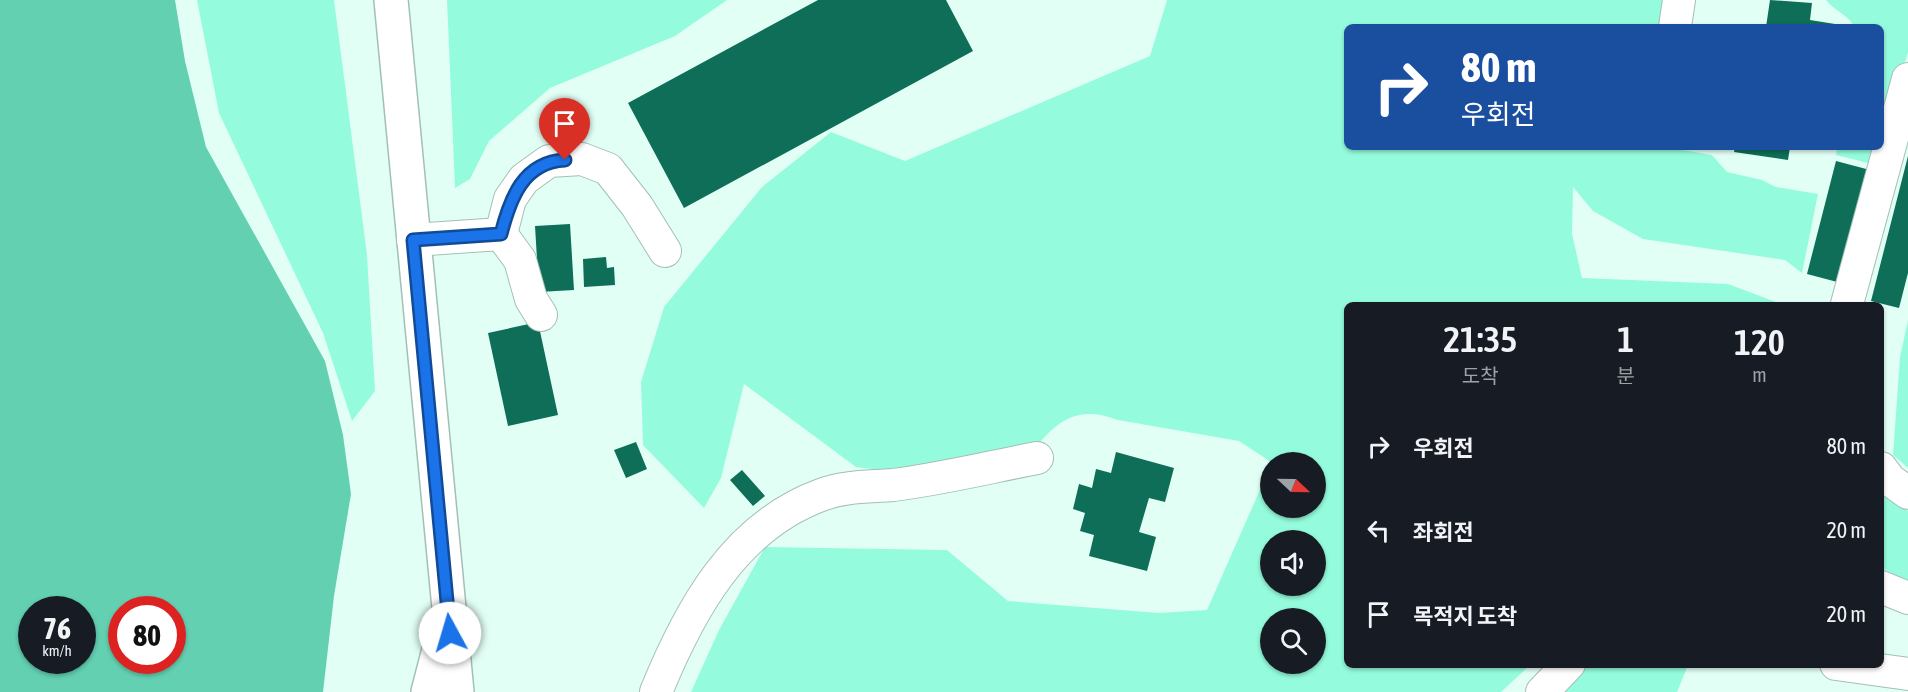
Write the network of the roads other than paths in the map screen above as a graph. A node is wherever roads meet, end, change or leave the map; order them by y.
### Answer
1 (391, 0) edge
2 (1679, 0) edge
3 (1675, 24) edge
4 (1908, 79) edge
5 (501, 234) junction
6 (413, 240) junction
7 (665, 251) dead end
8 (1848, 302) edge
9 (542, 315) dead end
10 (1037, 458) dead end
11 (1884, 471) edge
12 (1908, 493) edge
13 (1884, 589) edge
14 (1908, 598) edge
15 (448, 613) junction
16 (1565, 668) edge
17 (1865, 668) edge
18 (1908, 674) edge
19 (428, 692) edge
20 (457, 692) edge
21 (656, 692) edge
22 (1542, 692) edge

1 - 6 main road
2 - 3 street
4 - 8 street
5 - 6 street
5 - 7 street
5 - 9 street
6 - 15 main road
10 - 21 street
11 - 12 street
13 - 14 street
15 - 19 main road
15 - 20 main road
16 - 22 street
17 - 18 street

